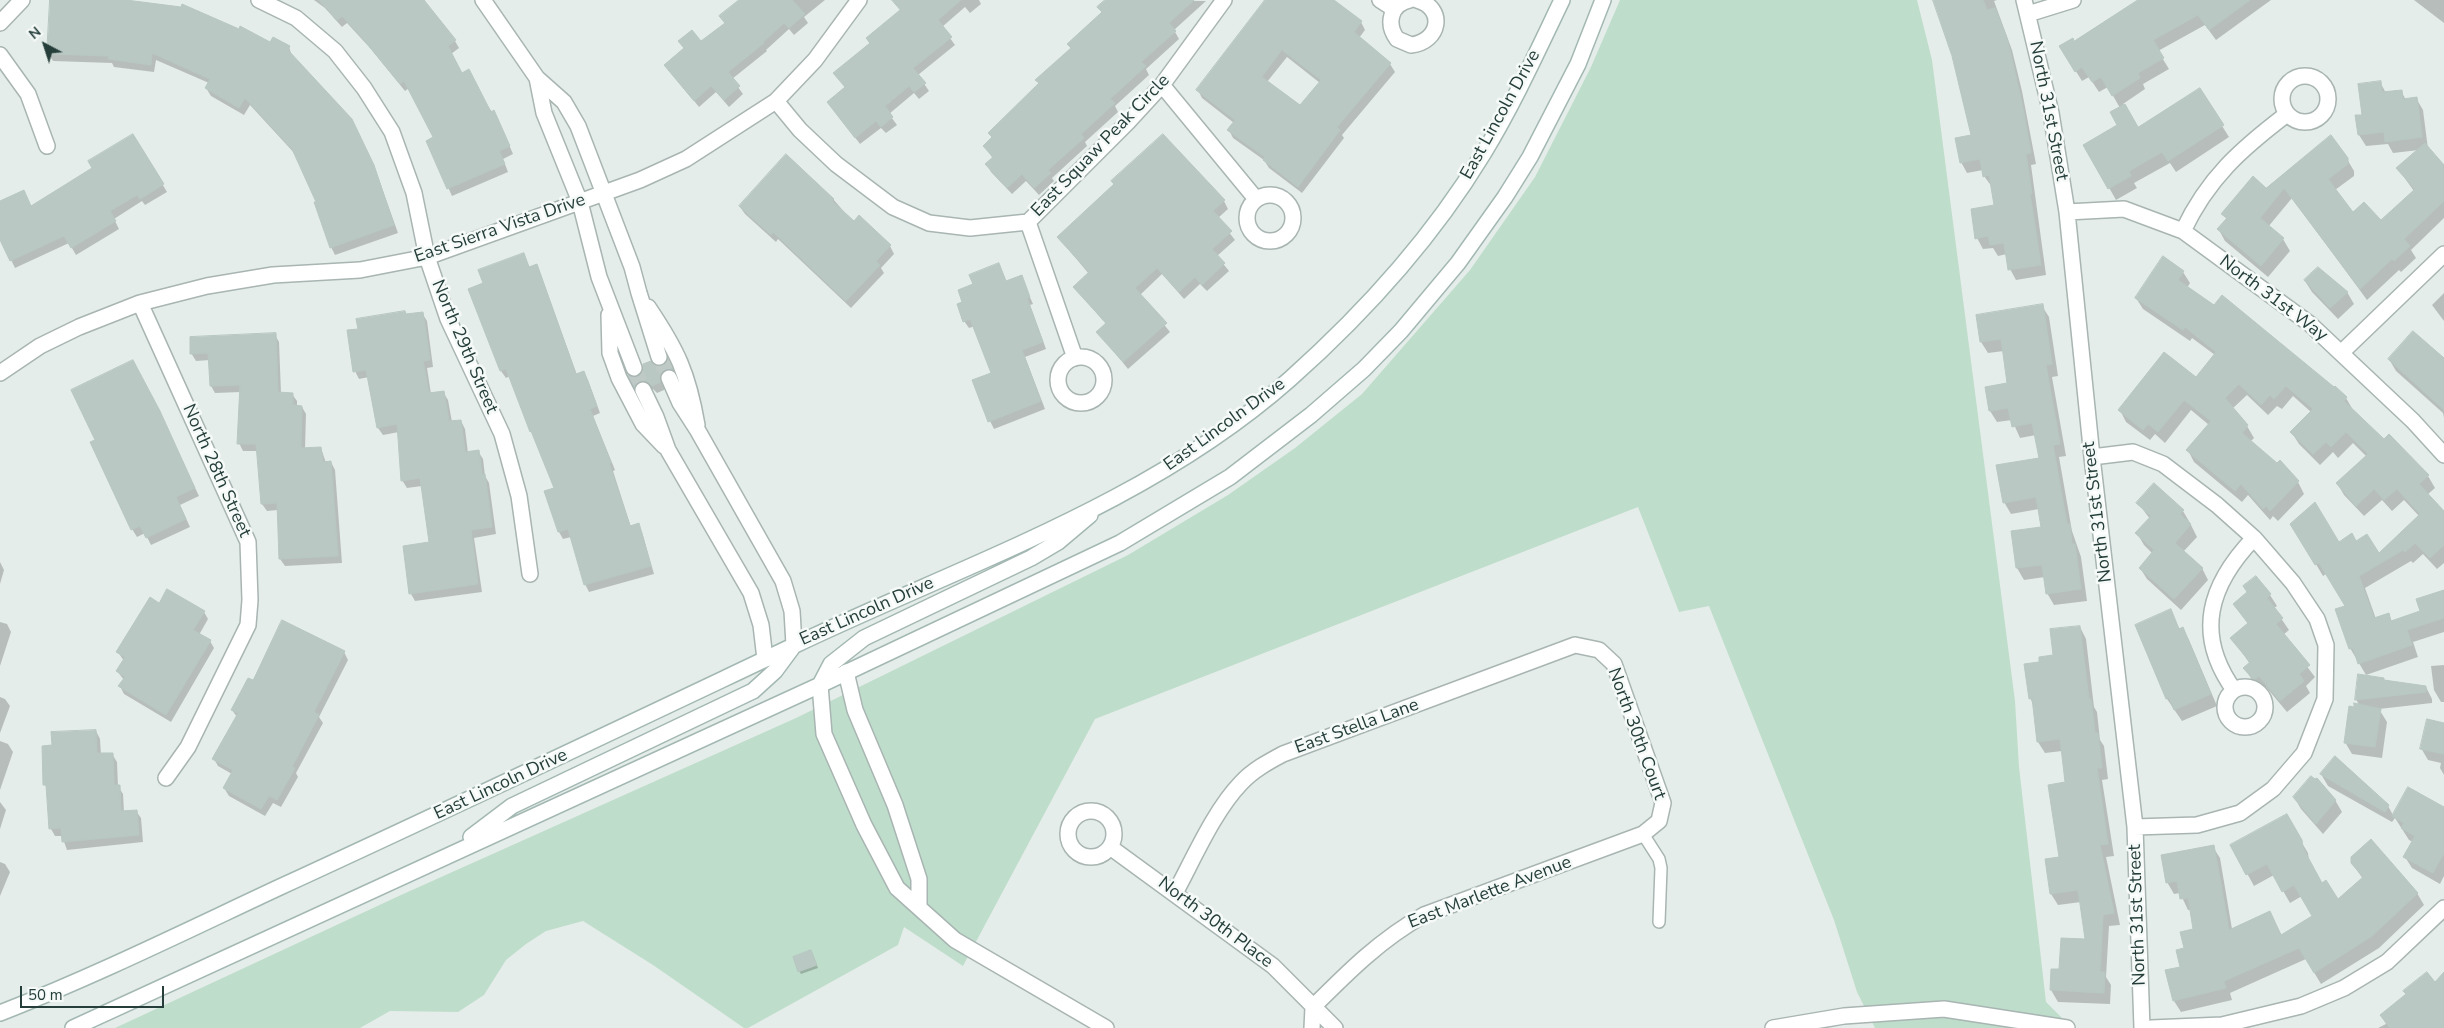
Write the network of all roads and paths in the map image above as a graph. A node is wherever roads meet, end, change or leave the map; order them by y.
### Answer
1 (22, 0) edge
2 (259, 0) edge
3 (483, 0) edge
4 (859, 0) edge
5 (1224, 0) edge
6 (1380, 0) edge
7 (1410, 0) edge
8 (1417, 0) edge
9 (1562, 0) edge
10 (1603, 0) edge
11 (2073, 0) edge
12 (2026, 7) edge
13 (1394, 10) junction
14 (0, 23) edge
15 (0, 55) edge
16 (537, 78) junction
17 (1162, 85) junction
18 (776, 101) junction
19 (2287, 114) dead end
20 (47, 146) dead end
21 (606, 193) junction
22 (1256, 199) dead end
23 (580, 202) junction
24 (2067, 212) junction
25 (1028, 222) junction
26 (2183, 231) junction
27 (2444, 254) edge
28 (427, 257) junction
29 (638, 294) junction
30 (140, 303) junction
31 (609, 304) junction
32 (2342, 352) junction
33 (659, 357) tunnel mouth
34 (1075, 358) dead end
35 (634, 368) tunnel mouth
36 (0, 373) edge
37 (669, 378) tunnel mouth
38 (643, 390) tunnel mouth
39 (698, 431) junction
40 (668, 450) junction
41 (2444, 455) edge
42 (2092, 457) junction
43 (1104, 503) junction
44 (2254, 538) junction
45 (530, 574) dead end
46 (794, 645) junction
47 (1599, 650) joint
48 (765, 659) junction
49 (846, 672) junction
50 (820, 685) junction
51 (2234, 690) dead end
52 (166, 778) dead end
53 (1659, 821) joint
54 (2135, 827) junction
55 (1643, 834) junction
56 (1110, 847) dead end
57 (447, 855) junction
58 (1175, 893) junction
59 (919, 907) junction
60 (2444, 908) edge
61 (1659, 922) dead end
62 (1313, 1007) junction
63 (0, 1013) edge
64 (2223, 1027) edge
65 (73, 1028) edge
66 (1106, 1028) edge
67 (1312, 1028) edge
68 (1334, 1028) edge
69 (1773, 1028) edge
70 (2066, 1028) edge
71 (2142, 1028) edge
72 (2151, 1028) edge

1 - 14 street
2 - 28 street, North 29th Street
3 - 16 street
4 - 18 street, East Sierra Vista Drive
5 - 17 street, East Squaw Peak Circle
6 - 13 street
7 - 13 street
8 - 13 street
9 - 43 street, East Lincoln Drive
10 - 49 street
11 - 12 street
12 - 24 street, North 31st Street
15 - 20 street
16 - 21 street
16 - 23 street
17 - 22 street
17 - 25 street, East Squaw Peak Circle
18 - 21 street, East Sierra Vista Drive
18 - 25 street, East Squaw Peak Circle
19 - 26 street
21 - 23 street, East Sierra Vista Drive
21 - 29 street
23 - 28 street, East Sierra Vista Drive
23 - 31 street
24 - 26 street, North 31st Way
24 - 42 street, North 31st Street
25 - 34 street
26 - 32 street, North 31st Way
27 - 32 street
28 - 30 street, East Sierra Vista Drive
28 - 45 street, North 29th Street
29 - 33 street
29 - 39 street
30 - 36 street, East Sierra Vista Drive
30 - 52 street, North 28th Street
31 - 35 street
31 - 40 street
32 - 41 street, North 31st Way
37 - 39 street
38 - 40 street
39 - 46 street
40 - 48 street
42 - 44 street
42 - 54 street, North 31st Street
43 - 46 street, East Lincoln Drive
43 - 50 street
44 - 51 street
44 - 54 street
46 - 48 street, East Lincoln Drive
46 - 57 street
47 - 53 street, North 30th Court
47 - 58 street, East Stella Lane
48 - 63 street, East Lincoln Drive
49 - 50 street
49 - 59 street
50 - 57 street
50 - 59 street
53 - 55 street, East Marlette Avenue
54 - 71 street, North 31st Street
55 - 61 lane
55 - 62 street, East Marlette Avenue
56 - 58 street, North 30th Place
57 - 65 street
58 - 62 street, North 30th Place
59 - 66 street
60 - 64 street
62 - 67 street
62 - 68 street, North 30th Place
64 - 72 street
69 - 70 street

